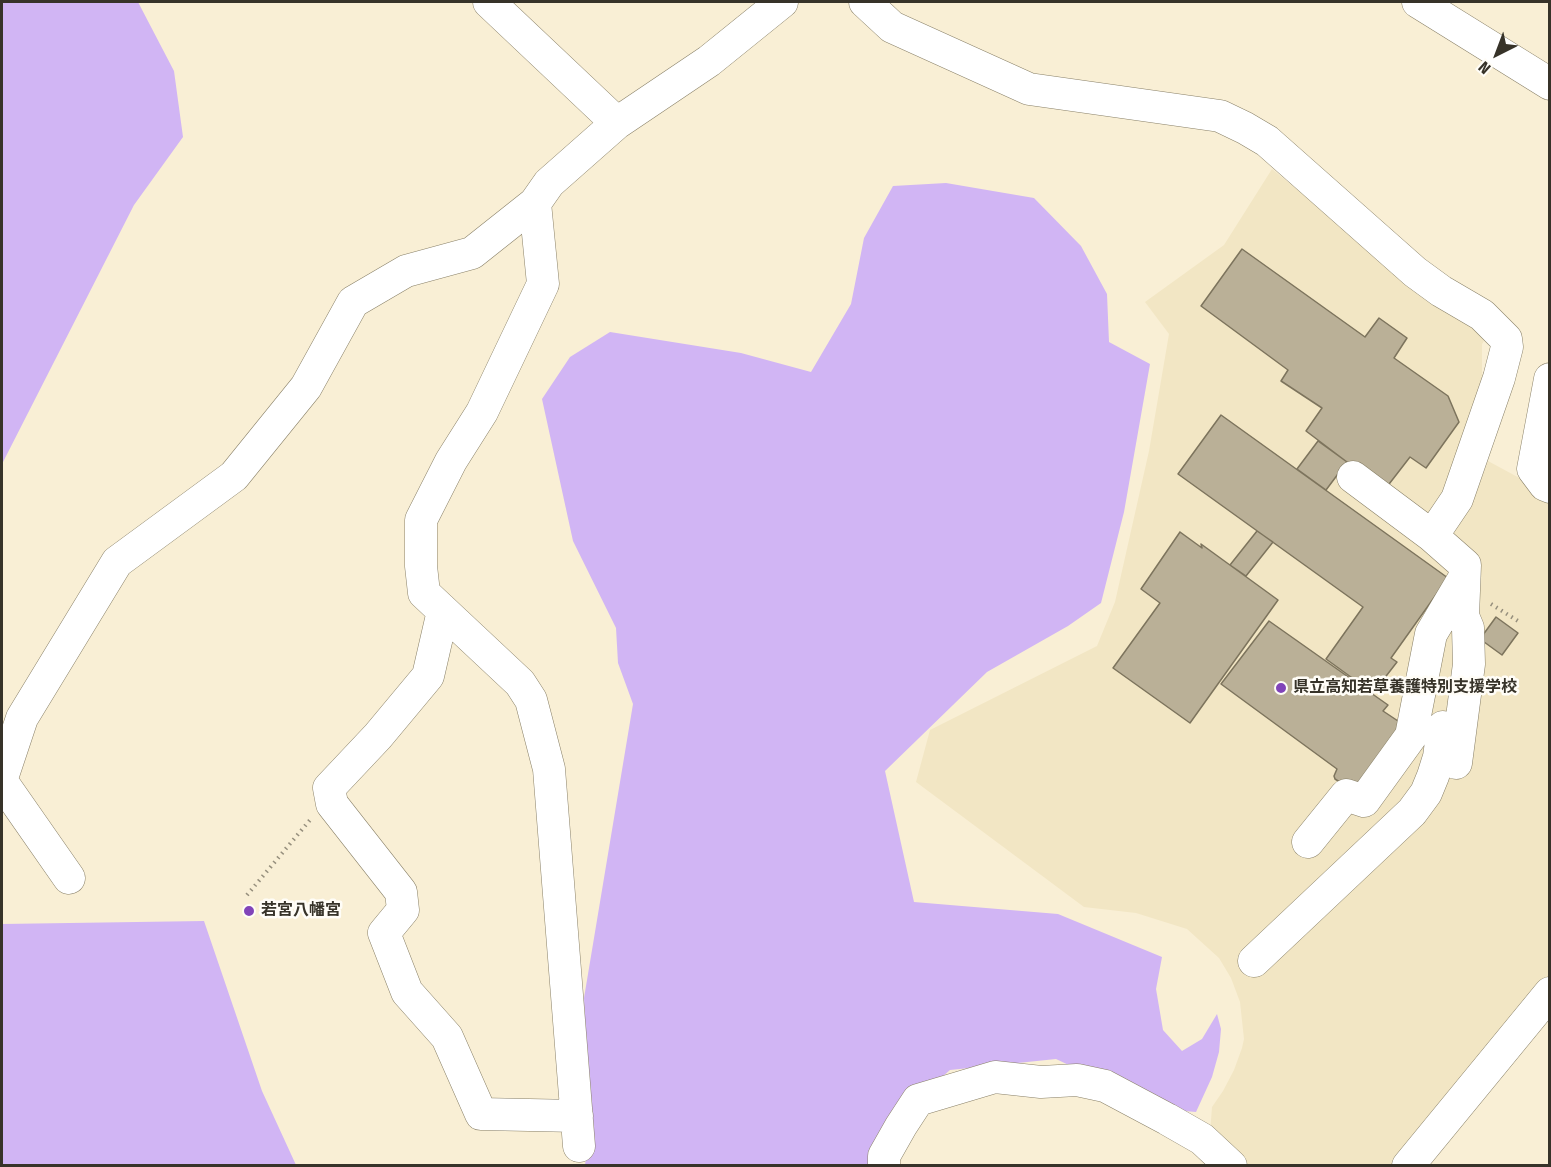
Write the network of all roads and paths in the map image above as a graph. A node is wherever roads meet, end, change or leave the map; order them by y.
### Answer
1 (489, 2) edge
2 (782, 2) edge
3 (865, 2) edge
4 (1418, 2) edge
5 (1550, 84) edge
6 (617, 123) junction
7 (535, 203) junction
8 (1550, 379) edge
9 (1353, 477) dead end
10 (1550, 487) edge
11 (1432, 536) junction
12 (1463, 580) junction
13 (1492, 605) dead end
14 (443, 611) junction
15 (1462, 616) junction
16 (1518, 621) dead end
17 (1456, 763) dead end
18 (2, 780) edge
19 (330, 795) junction
20 (1308, 842) dead end
21 (69, 878) dead end
22 (247, 895) dead end
23 (1254, 961) dead end
24 (1550, 993) edge
25 (884, 1166) edge
26 (1231, 1166) edge
27 (1408, 1166) edge

1 - 6 street
2 - 6 street
3 - 11 street
4 - 5 street
6 - 7 street
7 - 14 street
7 - 18 street
8 - 10 street
9 - 11 street
11 - 12 street
12 - 15 street
12 - 20 street
13 - 16 path
14 - 19 street
14 - 19 street
15 - 17 street
15 - 23 street
18 - 21 street
19 - 22 path
24 - 27 street
25 - 26 street

